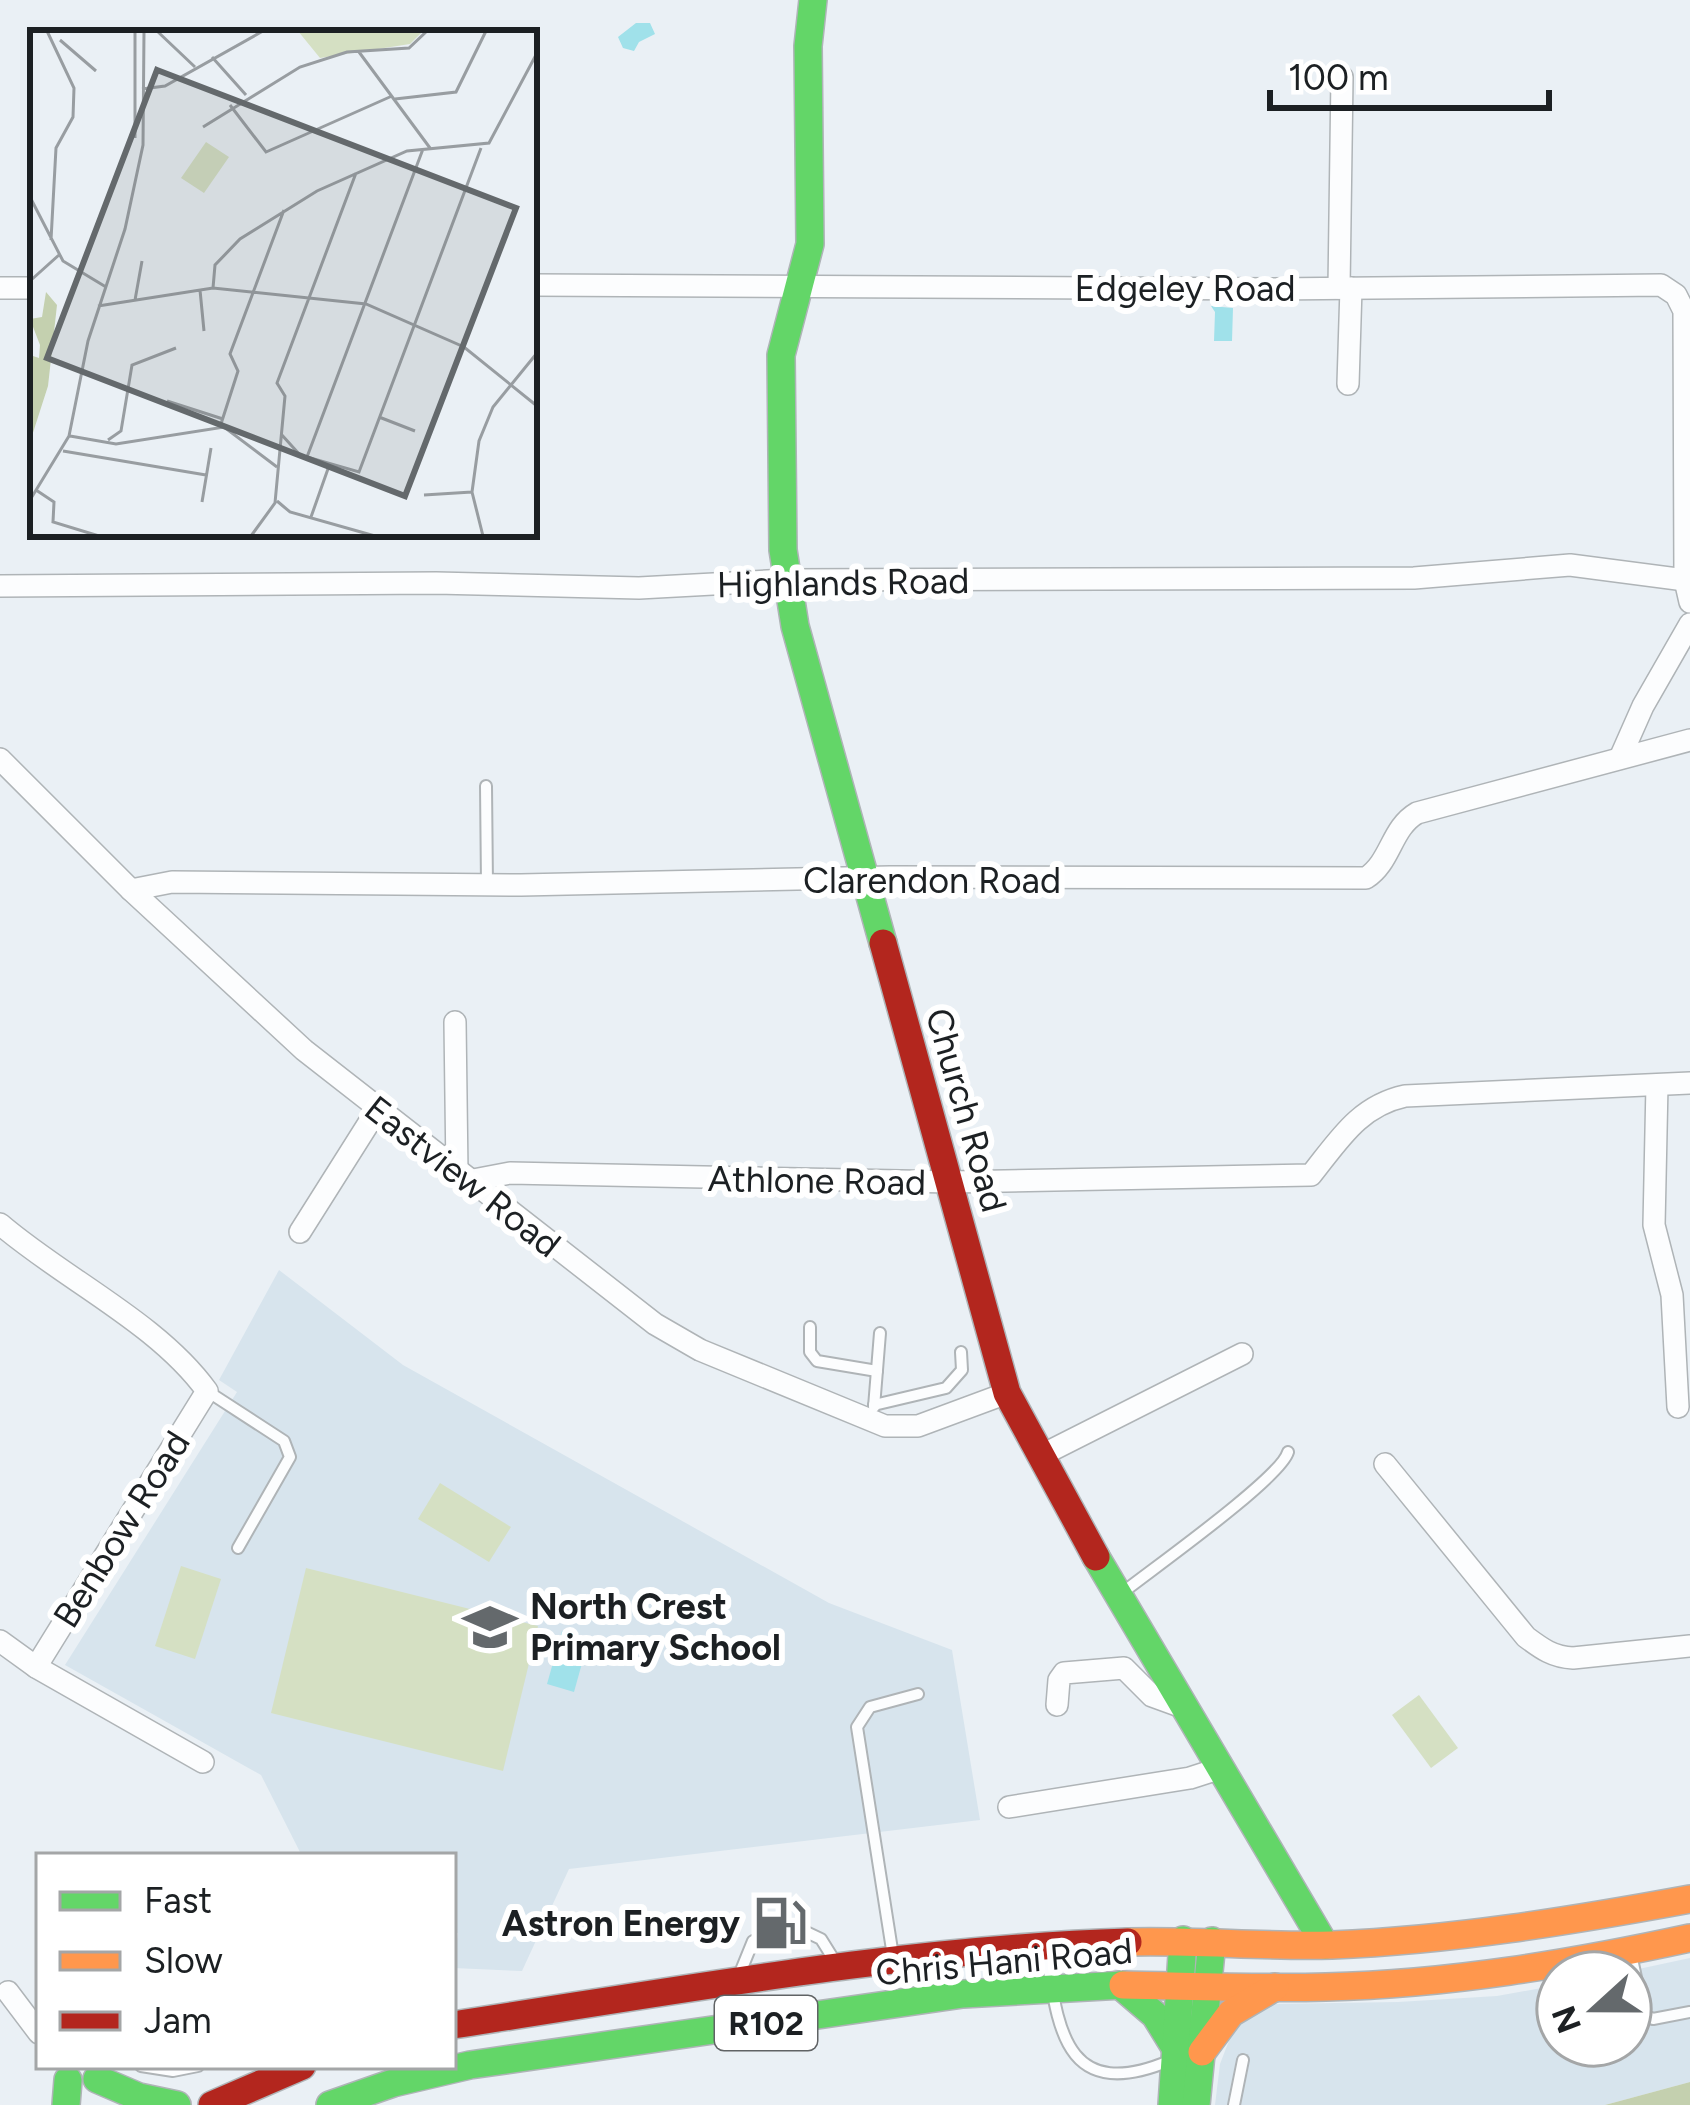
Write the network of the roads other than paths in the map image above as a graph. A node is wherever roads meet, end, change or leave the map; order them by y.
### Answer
1 (813, 0) edge
2 (1342, 77) dead end
3 (801, 284) junction
4 (537, 285) edge
5 (1345, 288) junction
6 (1348, 384) dead end
7 (1689, 451) edge
8 (786, 580) junction
9 (0, 586) edge
10 (1688, 591) edge
11 (1690, 624) edge
12 (1690, 740) edge
13 (1620, 758) junction
14 (0, 759) edge
15 (486, 786) dead end
16 (865, 879) junction
17 (488, 885) junction
18 (131, 890) junction
19 (455, 1022) dead end
20 (1690, 1083) edge
21 (1657, 1085) junction
22 (376, 1110) junction
23 (462, 1177) junction
24 (951, 1183) junction
25 (0, 1224) edge
26 (300, 1232) dead end
27 (810, 1327) dead end
28 (880, 1333) dead end
29 (961, 1352) dead end
30 (1242, 1354) dead end
31 (877, 1371) junction
32 (207, 1391) junction
33 (1007, 1393) junction
34 (1678, 1407) dead end
35 (873, 1413) junction
36 (1288, 1452) dead end
37 (1040, 1456) junction
38 (1385, 1464) dead end
39 (238, 1548) dead end
40 (1119, 1595) junction
41 (0, 1641) edge
42 (1690, 1646) edge
43 (36, 1667) junction
44 (918, 1694) dead end
45 (1057, 1705) dead end
46 (1185, 1708) junction
47 (203, 1762) dead end
48 (1221, 1768) junction
49 (1009, 1807) dead end
50 (1293, 1892) junction
51 (1690, 1900) edge
52 (802, 1930) dead end
53 (764, 1936) dead end
54 (1690, 1938) edge
55 (1197, 1941) junction
56 (1045, 1943) junction
57 (1254, 1944) junction
58 (1325, 1945) junction
59 (1639, 1949) edge
60 (893, 1960) junction
61 (838, 1967) junction
62 (1534, 1967) edge
63 (736, 1982) junction
64 (1120, 1984) junction
65 (1195, 1984) junction
66 (1277, 1986) junction
67 (1052, 1988) junction
68 (4, 1989) edge
69 (36, 2006) edge
70 (1690, 2012) edge
71 (1654, 2019) edge
72 (456, 2025) edge
73 (36, 2029) edge
74 (1184, 2052) junction
75 (1243, 2060) dead end
76 (1067, 2067) dead end
77 (292, 2069) edge
78 (1140, 2084) dead end
79 (81, 2087) edge
80 (177, 2105) edge
81 (212, 2105) edge
82 (330, 2105) edge
83 (1181, 2105) edge
84 (1234, 2105) edge

1 - 3 main road, Church Road
2 - 5 street
3 - 4 street, Edgeley Road
3 - 5 street, Edgeley Road
3 - 8 main road, Church Road
5 - 6 street
5 - 7 street, Edgeley Road
7 - 10 street, Edgeley Road
8 - 9 street, Highlands Road
8 - 10 street, Highlands Road
8 - 16 main road, Church Road
11 - 13 street
12 - 13 street, Clarendon Road
13 - 16 street, Clarendon Road
14 - 18 street, Eastview Road
15 - 17 lane
16 - 17 street, Clarendon Road
16 - 24 main road, Church Road
17 - 18 street, Clarendon Road
18 - 22 street, Eastview Road
19 - 23 street
20 - 21 street
21 - 24 street, Athlone Road
21 - 34 street
22 - 23 street, Eastview Road
22 - 26 street
23 - 24 street, Athlone Road
23 - 35 street, Eastview Road
24 - 33 main road, Church Road
25 - 32 street
27 - 31 lane
28 - 31 lane
29 - 35 lane
30 - 37 street
31 - 35 lane
32 - 39 lane
32 - 43 street, Benbow Road
33 - 35 street, Eastview Road
33 - 37 main road, Church Road
36 - 40 lane
37 - 40 main road, Church Road
38 - 42 street
40 - 46 main road, Church Road
41 - 43 street
43 - 47 street
44 - 60 lane
45 - 46 street
46 - 48 main road, Church Road
48 - 49 street
48 - 50 main road, Church Road
50 - 57 street
50 - 58 main road, Church Road
51 - 58 main road, Chris Hani Road / R102
52 - 61 lane
53 - 63 lane
54 - 59 main road, Chris Hani Road / R102
55 - 56 main road, Chris Hani Road / R102
55 - 57 main road, Chris Hani Road / R102
55 - 65 main road
56 - 60 main road, Chris Hani Road / R102
56 - 67 lane
57 - 58 main road, Chris Hani Road / R102
60 - 61 main road, Chris Hani Road / R102
61 - 63 main road, Chris Hani Road / R102
62 - 66 main road, Chris Hani Road / R102
63 - 72 main road, Chris Hani Road / R102
64 - 65 main road, Chris Hani Road / R102
64 - 67 main road, Chris Hani Road / R102
64 - 74 main road
65 - 66 main road, Chris Hani Road / R102
65 - 74 main road
66 - 74 main road
67 - 76 lane
67 - 82 main road, Chris Hani Road / R102
68 - 69 street
68 - 73 street
70 - 71 lane
74 - 78 lane
74 - 83 main road
75 - 84 lane
77 - 81 main road
79 - 80 main road

